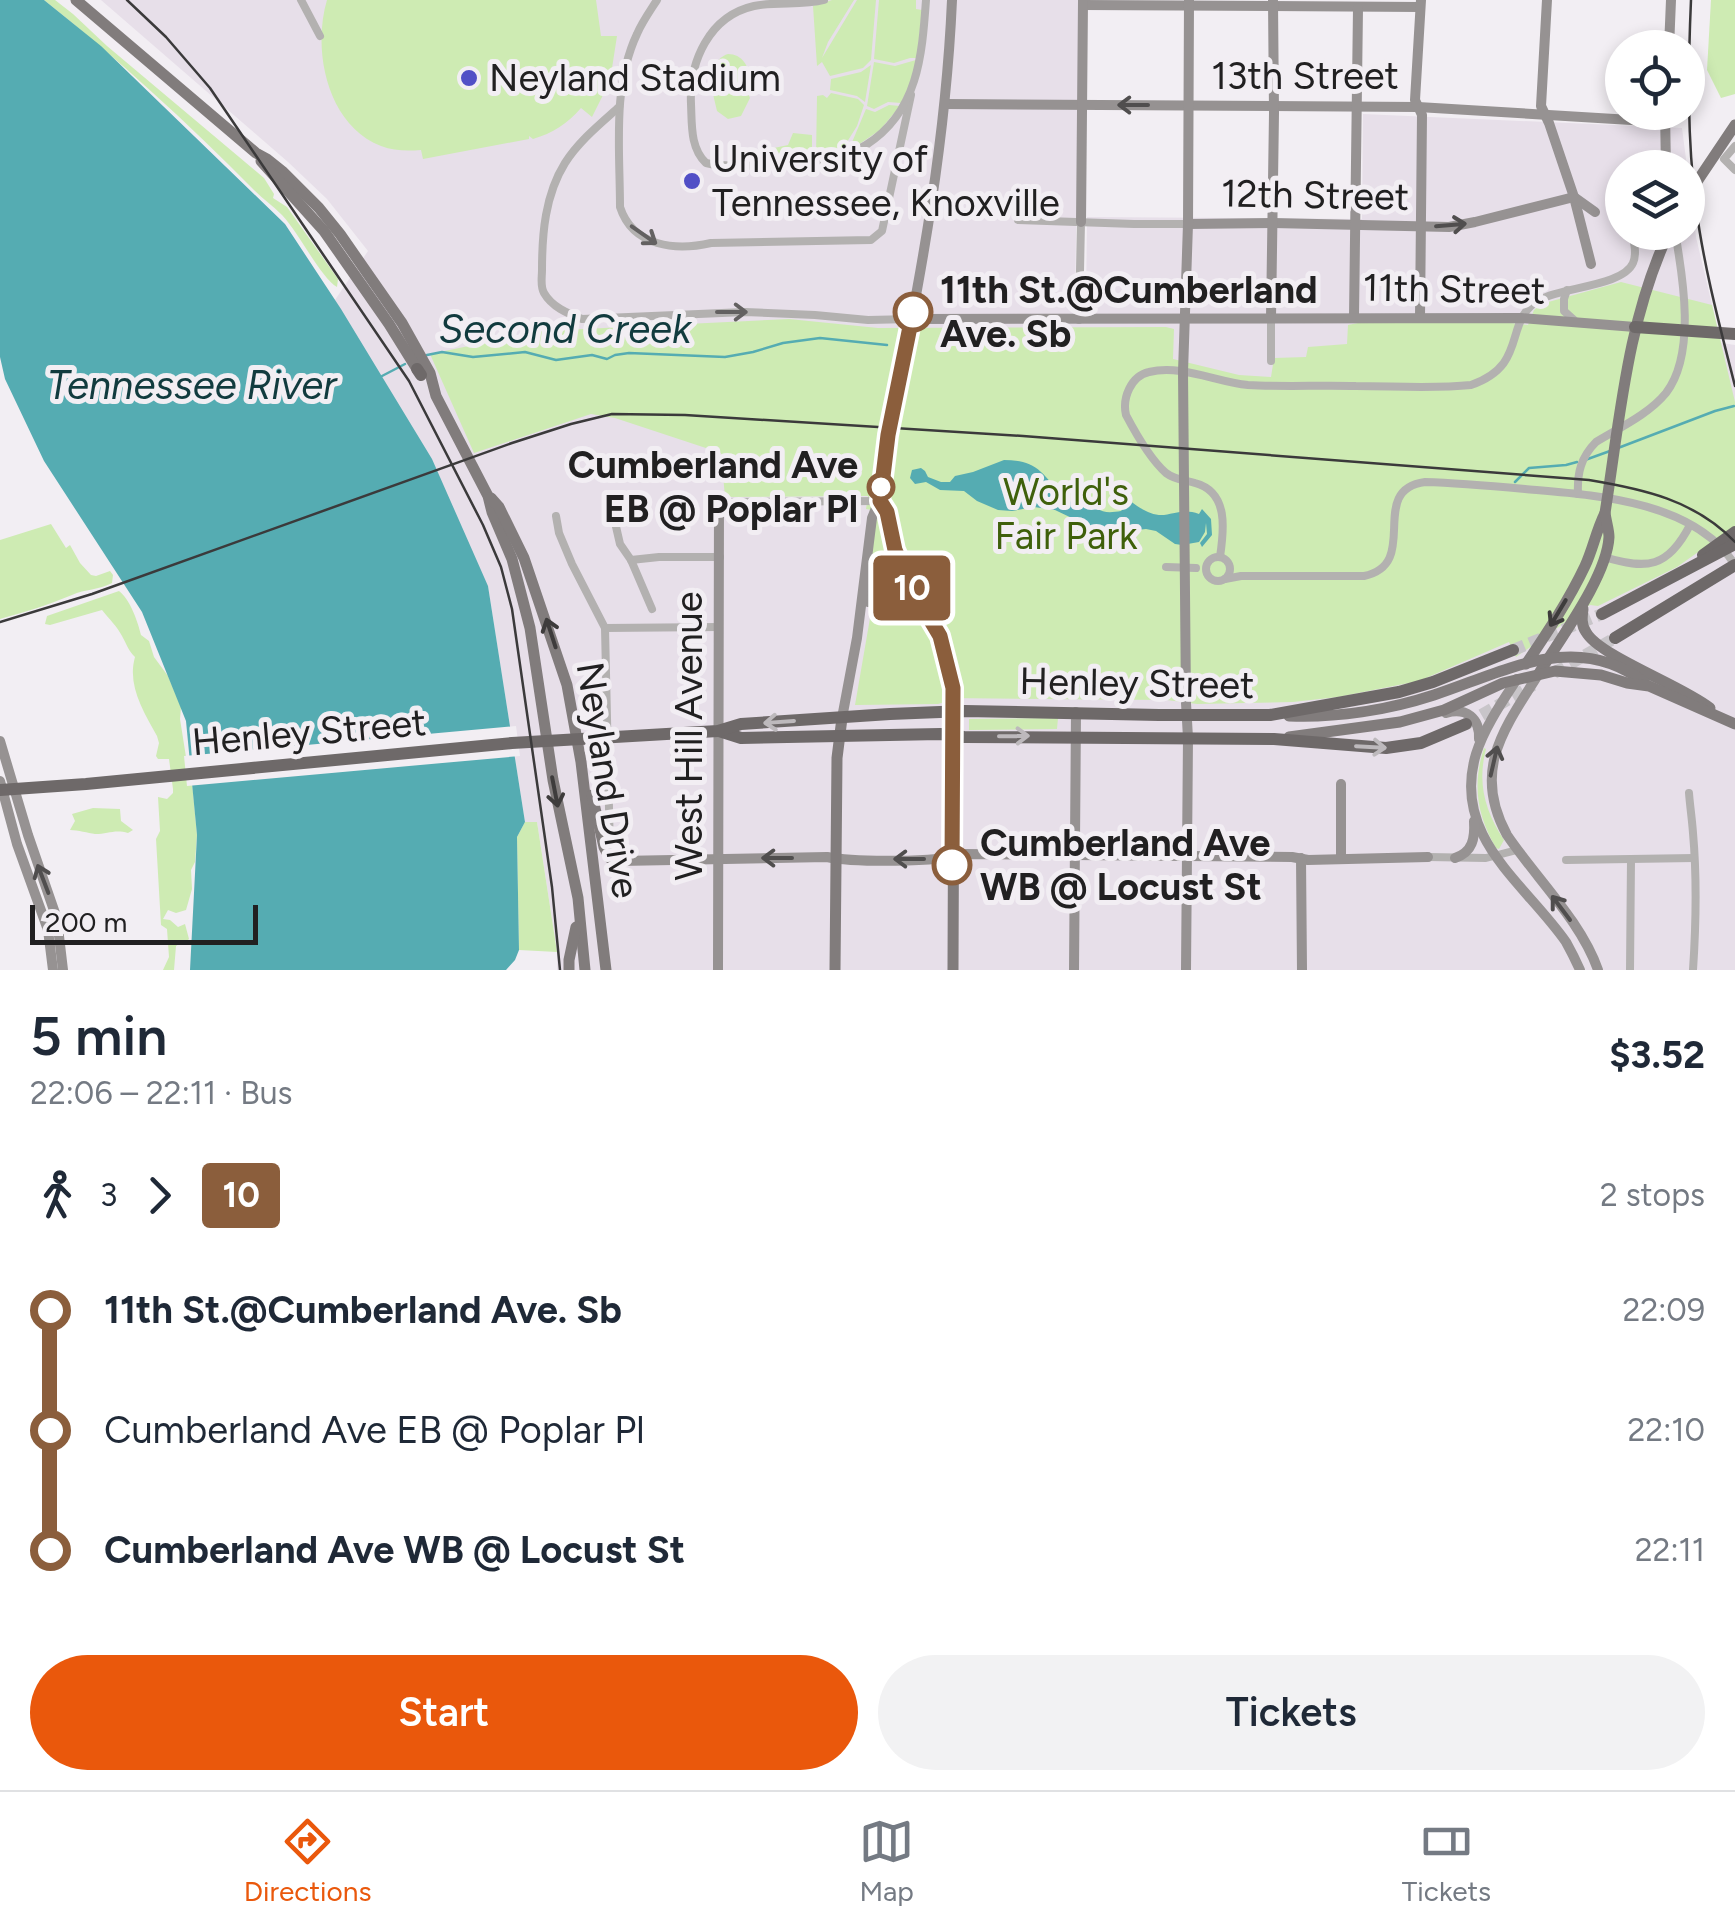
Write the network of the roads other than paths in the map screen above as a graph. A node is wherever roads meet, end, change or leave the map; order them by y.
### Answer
1 (76, 0) edge
2 (300, 0) edge
3 (657, 0) edge
4 (824, 0) edge
5 (926, 0) edge
6 (952, 0) edge
7 (1546, 0) edge
8 (1671, 0) edge
9 (1083, 2) edge
10 (1189, 3) edge
11 (1273, 3) edge
12 (1421, 4) edge
13 (1358, 8) junction
14 (1669, 30) edge
15 (320, 36) dead end
16 (911, 95) junction
17 (945, 104) junction
18 (1082, 105) junction
19 (1188, 105) junction
20 (620, 107) junction
21 (1274, 107) junction
22 (1356, 107) junction
23 (1418, 107) junction
24 (1545, 115) junction
25 (1605, 116) edge
26 (1735, 125) edge
27 (1735, 146) edge
28 (1705, 169) edge
29 (1735, 170) edge
30 (1574, 197) junction
31 (1597, 214) dead end
32 (1018, 220) dead end
33 (1081, 222) junction
34 (1272, 223) junction
35 (1188, 224) junction
36 (1354, 224) junction
37 (1420, 226) junction
38 (1634, 250) edge
39 (1662, 250) edge
40 (1676, 250) edge
41 (1591, 264) dead end
42 (1568, 290) junction
43 (1354, 317) junction
44 (1420, 317) junction
45 (1184, 318) junction
46 (1271, 318) junction
47 (1521, 318) junction
48 (912, 320) junction
49 (1079, 320) junction
50 (1577, 323) junction
51 (1635, 327) junction
52 (1735, 334) edge
53 (1271, 361) dead end
54 (1184, 372) junction
55 (1578, 494) junction
56 (488, 496) junction
57 (880, 501) junction
58 (719, 502) joint
59 (1605, 514) junction
60 (556, 516) dead end
61 (614, 518) dead end
62 (1690, 525) junction
63 (1735, 532) edge
64 (1735, 544) edge
65 (1590, 552) junction
66 (1715, 552) junction
67 (720, 556) junction
68 (1604, 556) junction
69 (1224, 559) junction
70 (631, 560) junction
71 (1735, 565) edge
72 (1166, 567) dead end
73 (1196, 568) dead end
74 (1727, 575) edge
75 (1249, 576) junction
76 (1224, 579) junction
77 (912, 589) junction
78 (1590, 589) junction
79 (652, 609) dead end
80 (1602, 614) tunnel mouth
81 (718, 627) junction
82 (606, 628) junction
83 (857, 638) junction
84 (1615, 638) tunnel mouth
85 (1513, 650) tunnel mouth
86 (1549, 657) junction
87 (1528, 662) junction
88 (1538, 675) junction
89 (1517, 678) junction
90 (1649, 686) junction
91 (570, 698) junction
92 (954, 711) junction
93 (1076, 712) junction
94 (1186, 715) junction
95 (1270, 715) junction
96 (1721, 717) junction
97 (842, 718) junction
98 (1466, 724) tunnel mouth
99 (1735, 724) edge
100 (1377, 726) junction
101 (711, 732) junction
102 (839, 736) junction
103 (953, 736) junction
104 (1076, 736) junction
105 (1188, 738) junction
106 (1274, 738) junction
107 (0, 741) edge
108 (1478, 749) junction
109 (1341, 784) dead end
110 (4, 788) edge
111 (1690, 793) dead end
112 (1474, 815) junction
113 (1518, 850) junction
114 (1076, 854) junction
115 (1186, 856) junction
116 (1428, 857) joint
117 (610, 858) junction
118 (718, 858) junction
119 (952, 858) junction
120 (1301, 858) junction
121 (1454, 858) junction
122 (1495, 858) junction
123 (1694, 858) junction
124 (836, 859) junction
125 (1341, 859) junction
126 (1566, 860) dead end
127 (1630, 860) junction
128 (578, 898) junction
129 (51, 922) junction
130 (53, 970) edge
131 (63, 970) edge
132 (569, 970) edge
133 (585, 970) edge
134 (606, 970) edge
135 (718, 970) edge
136 (836, 970) edge
137 (953, 970) edge
138 (1074, 970) edge
139 (1186, 970) edge
140 (1302, 970) edge
141 (1580, 970) edge
142 (1598, 970) edge
143 (1630, 970) edge
144 (1693, 970) edge

1 - 56 main road, Neyland Drive
2 - 15 street
3 - 20 street
4 - 16 street
5 - 16 street
6 - 17 street
7 - 24 street
8 - 14 street
9 - 10 street
9 - 18 street
10 - 11 street
10 - 19 street
11 - 13 street
11 - 21 street
12 - 13 street
12 - 23 street
13 - 22 street
20 -> 16 street
17 - 18 street, 13th Street
17 - 48 street
19 -> 18 street, 13th Street
18 - 33 street
19 - 21 street, 13th Street
19 - 35 street
20 -> 48 street
21 - 22 street, 13th Street
21 - 34 street
22 - 23 street, 13th Street
22 - 36 street
23 - 24 street, 13th Street
23 - 37 street
24 - 25 street, 13th Street
24 - 30 street
26 - 28 main road
27 - 29 street
30 - 31 street
37 -> 30 street, 12th Street
30 - 41 street
32 - 33 street, 12th Street
33 - 35 street, 12th Street
33 - 49 street
34 - 35 street, 12th Street
34 - 36 street, 12th Street
34 - 46 street
35 - 45 street
36 - 37 street, 12th Street
36 - 43 street
37 - 44 street
38 - 42 street
39 - 51 main road
40 - 55 street
42 - 47 street
42 - 50 street
43 - 44 street, 11th Street
43 - 46 street, 11th Street
44 - 47 street, 11th Street
45 - 46 street, 11th Street
45 - 49 street, 11th Street
45 - 54 street
46 - 53 street
47 - 50 street, 11th Street
47 - 54 street
48 - 49 street, 11th Street
48 - 57 street
50 - 51 street, 11th Street
51 - 52 highway
51 - 59 main road
54 - 69 street
54 - 94 street
55 - 62 street
55 - 75 street
91 -> 56 main road, Neyland Drive
56 -> 128 main road, Neyland Drive
57 - 58 street
57 - 77 street
57 - 83 street
58 - 67 street, West Hill Avenue
59 - 65 main road
59 - 68 main road
60 - 82 street
61 - 70 street
62 - 68 street
62 - 71 street
63 - 66 highway
64 - 66 highway
65 - 68 main road
65 -> 87 main road
66 - 80 highway
67 - 70 street
67 - 81 street, West Hill Avenue
68 - 78 main road
69 - 75 street
69 - 76 street
69 - 76 street
70 - 79 street
71 - 74 highway
72 - 73 street
74 - 84 highway
75 - 76 street
77 - 83 street
77 - 92 street
78 - 86 main road
78 - 96 main road
81 - 82 street
81 - 101 street, West Hill Avenue
82 - 117 street
83 - 97 street
85 - 95 highway
86 - 87 main road, Henley Street
86 - 88 main road
86 - 90 main road, Henley Street
87 - 89 main road
87 - 95 main road, Henley Street
88 - 89 main road, Henley Street
88 - 90 main road, Henley Street
113 -> 88 street
89 - 100 main road, Henley Street
89 - 108 street
90 - 96 main road
91 - 117 main road
91 - 134 main road, Neyland Drive
92 - 93 highway, Henley Street
92 - 97 highway, Henley Street
92 - 103 main road
93 - 94 highway, Henley Street
93 - 104 street
94 - 95 highway, Henley Street
94 - 105 street
96 - 99 main road
97 -> 101 highway, Henley Street
97 - 102 main road
106 -> 98 highway
100 - 106 main road, Henley Street
100 - 108 street
101 - 102 highway, Henley Street
101 - 110 highway, Henley Street
101 - 118 street, West Hill Avenue
102 - 103 highway, Henley Street
102 - 124 main road
103 -> 104 highway, Henley Street
103 - 119 main road
104 - 105 highway, Henley Street
104 - 114 street
105 - 106 highway, Henley Street
105 - 115 street
107 - 110 street
108 - 112 street
109 - 125 street
110 - 129 street
111 - 123 street
112 - 121 street
112 - 122 street
113 - 122 street
142 -> 113 street
114 - 115 street
114 - 119 street
114 - 138 street
115 - 120 street
115 - 139 street
116 - 121 street
116 - 125 street
117 - 118 street
124 -> 118 street
118 - 135 street, West Hill Avenue
119 -> 124 street
119 - 137 main road
120 - 125 street
120 - 140 street
121 - 122 street
122 - 141 street
123 - 127 street
123 - 144 street
124 - 136 main road
126 - 127 street
127 - 143 street
128 - 132 main road
128 - 133 main road, Neyland Drive
129 - 130 street
129 - 131 street

